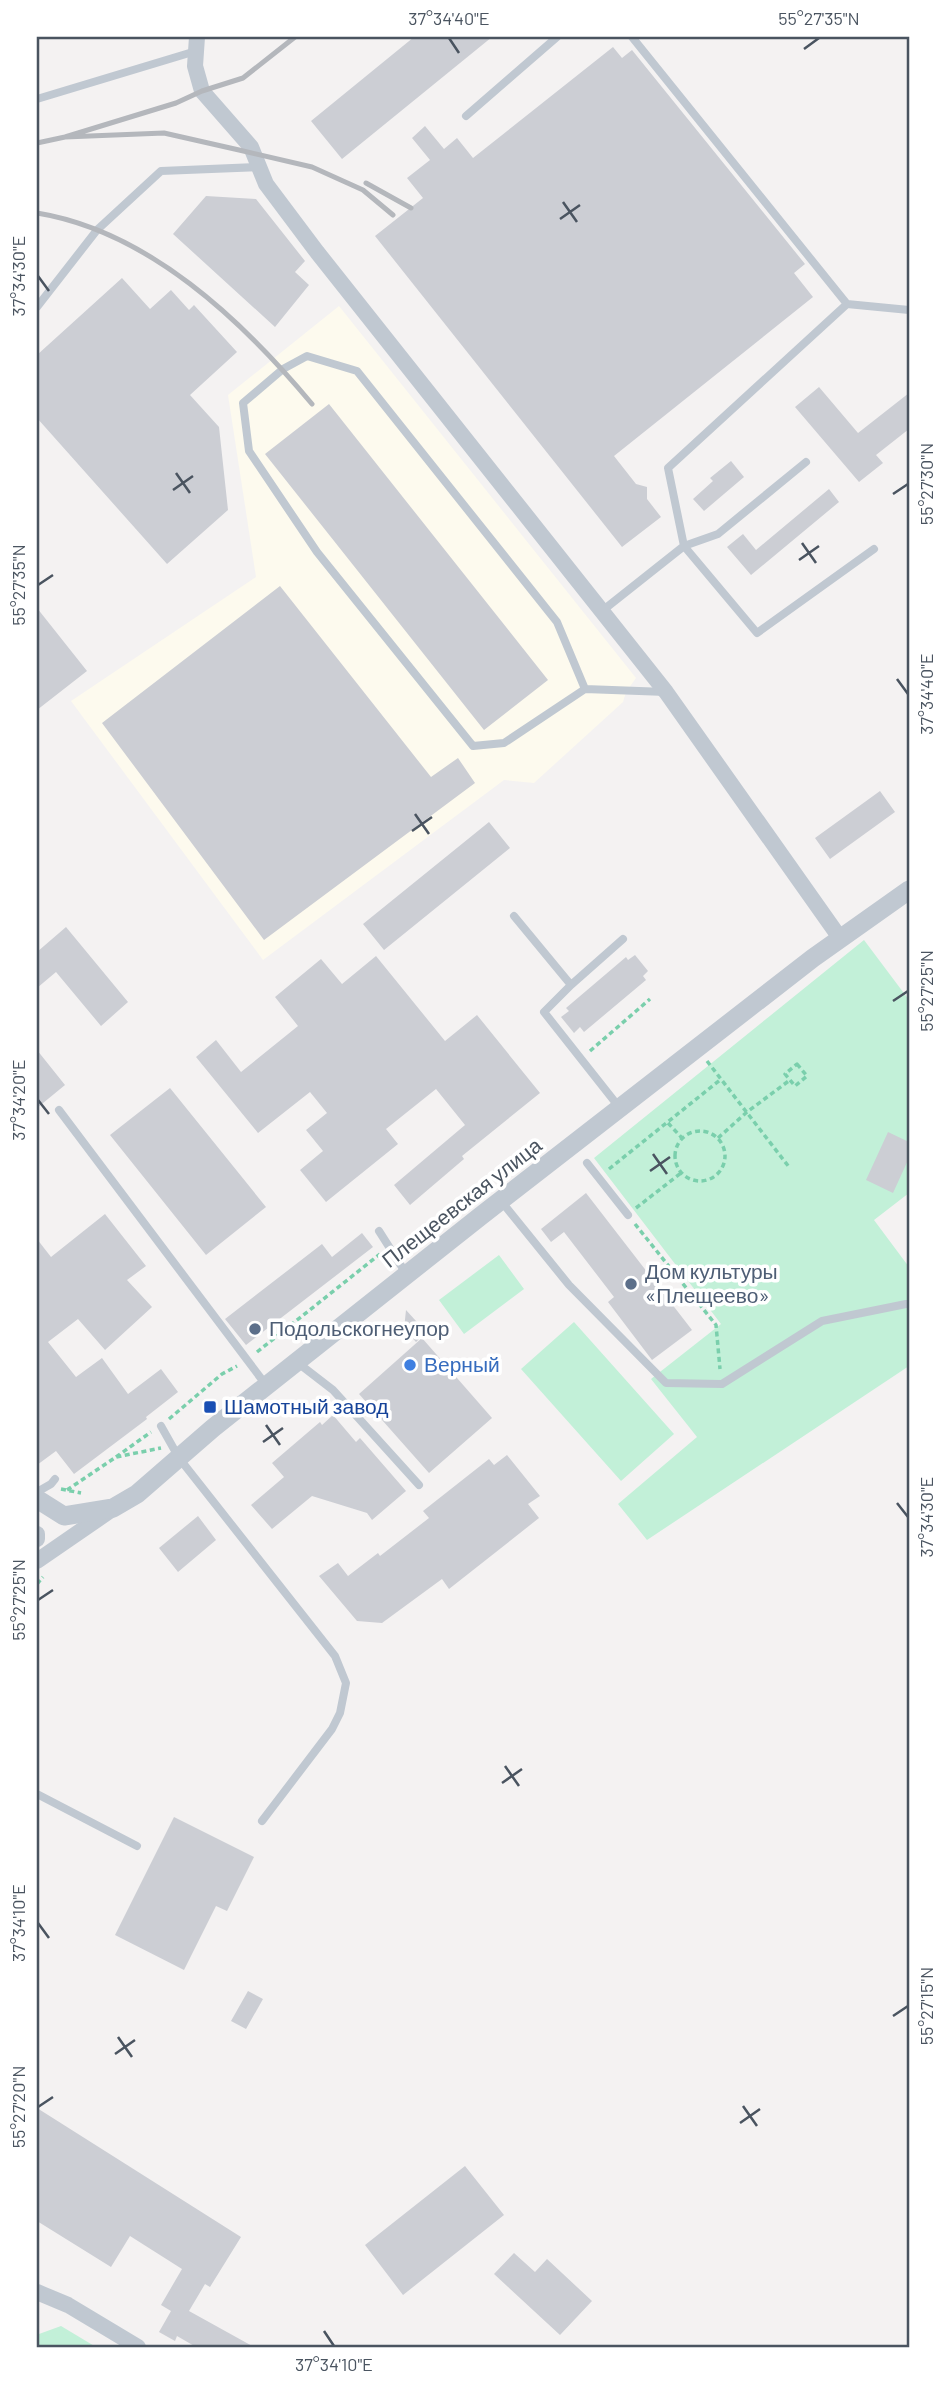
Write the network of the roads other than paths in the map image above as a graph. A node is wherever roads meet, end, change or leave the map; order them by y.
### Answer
1 (557, 37) edge
2 (632, 37) edge
3 (197, 44) edge
4 (37, 99) edge
5 (466, 116) dead end
6 (259, 167) junction
7 (847, 304) junction
8 (37, 307) edge
9 (909, 310) edge
10 (806, 462) dead end
11 (684, 546) junction
12 (874, 549) dead end
13 (602, 611) junction
14 (585, 689) junction
15 (666, 692) junction
16 (909, 890) edge
17 (514, 916) dead end
18 (840, 938) junction
19 (623, 939) dead end
20 (571, 985) junction
21 (621, 1109) junction
22 (59, 1110) dead end
23 (587, 1163) dead end
24 (501, 1201) junction
25 (628, 1215) road end
26 (379, 1231) dead end
27 (407, 1275) junction
28 (906, 1304) dead end
29 (296, 1361) junction
30 (266, 1385) junction
31 (161, 1426) road end
32 (176, 1451) junction
33 (53, 1482) road end
34 (419, 1485) dead end
35 (37, 1492) edge
36 (37, 1499) edge
37 (113, 1508) junction
38 (37, 1534) edge
39 (37, 1539) edge
40 (37, 1561) edge
41 (37, 1794) edge
42 (262, 1821) dead end
43 (137, 1846) dead end
44 (37, 2292) edge
45 (138, 2347) edge

1 - 5 lane
2 - 7 lane
3 - 4 lane
3 - 6 street
6 - 8 lane
6 - 13 street
7 - 9 lane
7 - 11 lane
10 - 11 lane
11 - 12 lane
11 - 13 lane
13 - 15 street
14 - 14 lane
14 - 15 lane
15 - 18 street
16 - 18 street, Плещеевская улица
17 - 20 lane
18 - 21 street, Плещеевская улица
19 - 20 lane
20 - 21 lane
21 - 24 street, Плещеевская улица
22 - 30 lane
23 - 25 lane
24 - 27 street, Плещеевская улица
24 - 28 lane
26 - 27 lane
27 - 29 street, Плещеевская улица
29 - 30 street, Плещеевская улица
29 - 34 lane
30 - 32 street, Плещеевская улица
31 - 32 lane
32 - 37 street, Плещеевская улица
32 - 42 lane
33 - 35 lane
36 - 37 street, Плещеевская улица
37 - 40 street
38 - 39 street
41 - 43 lane
44 - 45 street

